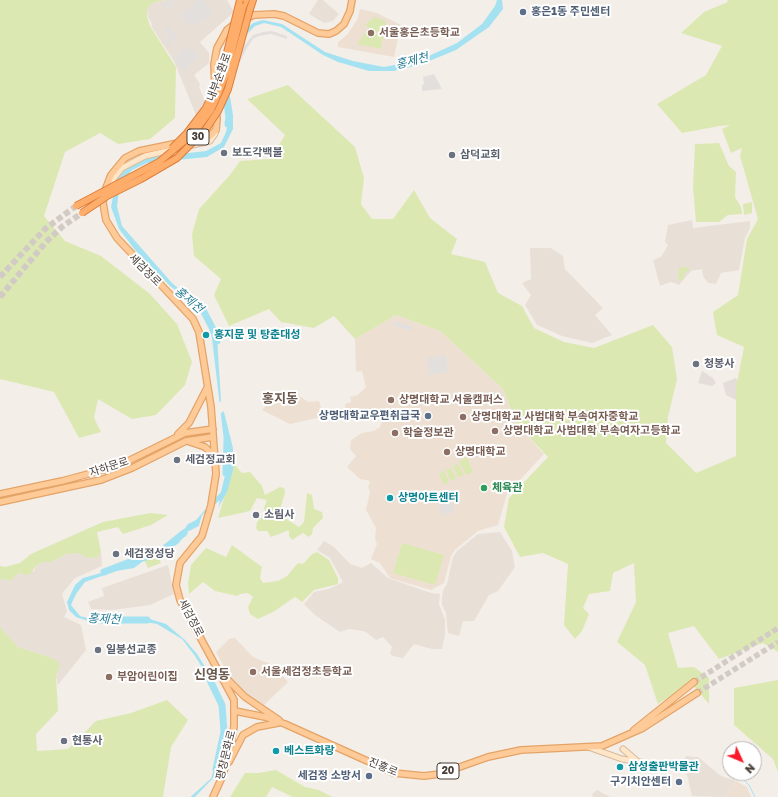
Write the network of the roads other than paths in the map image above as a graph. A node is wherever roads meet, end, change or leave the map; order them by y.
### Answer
1 (240, 0) edge
2 (246, 0) edge
3 (253, 0) edge
4 (352, 0) edge
5 (247, 8) junction
6 (159, 162) junction
7 (76, 206) tunnel mouth
8 (82, 213) tunnel mouth
9 (208, 387) junction
10 (198, 406) junction
11 (211, 407) junction
12 (213, 429) junction
13 (213, 437) junction
14 (169, 441) junction
15 (186, 441) junction
16 (216, 458) junction
17 (0, 494) edge
18 (0, 502) edge
19 (219, 669) junction
20 (694, 682) tunnel mouth
21 (697, 693) tunnel mouth
22 (235, 711) junction
23 (285, 724) junction
24 (630, 733) junction
25 (618, 740) junction
26 (588, 748) junction
27 (623, 749) junction
28 (622, 759) junction
29 (224, 773) junction
30 (213, 797) edge

1 - 6 highway, bridge
2 - 5 highway, 내부순환로 / 30
3 - 5 highway, 내부순환로 / 30
4 - 9 main road, 세검정로
5 - 6 highway, 내부순환로 / 30, bridge
5 - 8 highway, 내부순환로 / 30, bridge
6 - 7 highway, 내부순환로 / 30, bridge
9 - 10 main road
9 - 11 main road, 세검정로
10 - 11 main road
10 - 14 main road
11 - 12 main road, 세검정로
12 - 13 main road, 세검정로
12 - 14 main road, 자하문로
13 - 15 main road, 자하문로
13 - 16 main road, 세검정로
14 - 17 main road, 자하문로
15 - 16 main road
15 - 18 main road, 자하문로
16 - 19 main road, 세검정로
19 - 22 main road, 세검정로
19 - 23 main road
20 - 24 main road, 진흥로 / 20
21 - 24 main road, 진흥로 / 20
22 - 23 main road, 진흥로 / 20
22 - 29 main road, 평창문화로
23 - 26 main road, 진흥로 / 20
23 - 29 main road
24 - 25 main road, 진흥로 / 20
25 - 26 main road, 진흥로 / 20
25 - 27 main road
26 - 28 main road
27 - 28 main road
27 - 28 main road
29 - 30 main road, 평창문화로

